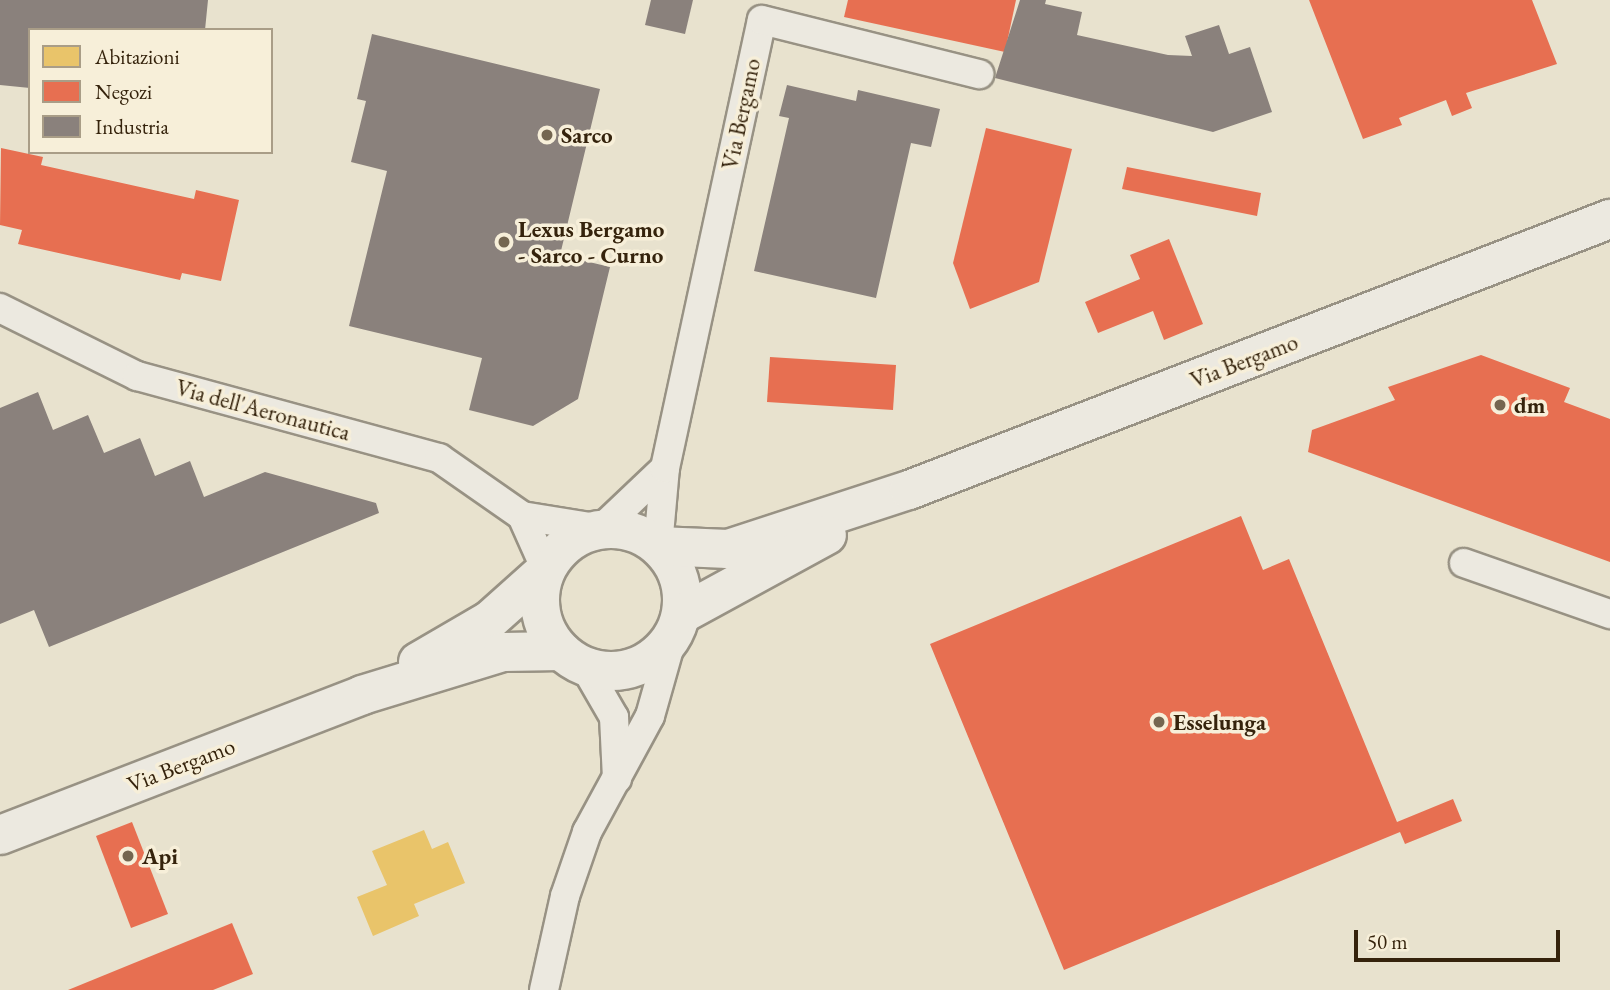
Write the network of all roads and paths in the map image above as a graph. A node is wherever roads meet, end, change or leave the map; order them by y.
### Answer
1 (979, 74) dead end
2 (1600, 225) edge
3 (0, 308) edge
4 (665, 468) junction
5 (909, 490) junction
6 (522, 516) junction
7 (601, 529) junction
8 (659, 546) junction
9 (1464, 563) dead end
10 (546, 570) junction
11 (1610, 614) edge
12 (677, 626) junction
13 (573, 659) junction
14 (362, 695) junction
15 (617, 782) junction
16 (0, 835) edge
17 (544, 990) edge

1 - 4 street, Via Bergamo
2 - 5 main road, Via Bergamo
3 - 6 street, Via dell'Aeronautica
4 - 7 street
4 - 8 street, Via Bergamo
5 - 8 main road, Via Bergamo
5 - 12 main road, Via Bergamo
6 - 7 street, Via dell'Aeronautica
6 - 10 street
7 - 8 main road
7 - 10 main road
8 - 12 main road
9 - 11 street
10 - 13 main road
10 - 14 main road, Via Bergamo
12 - 13 main road
12 - 15 street
13 - 14 main road, Via Bergamo
13 - 15 street
14 - 16 main road, Via Bergamo
15 - 17 street

